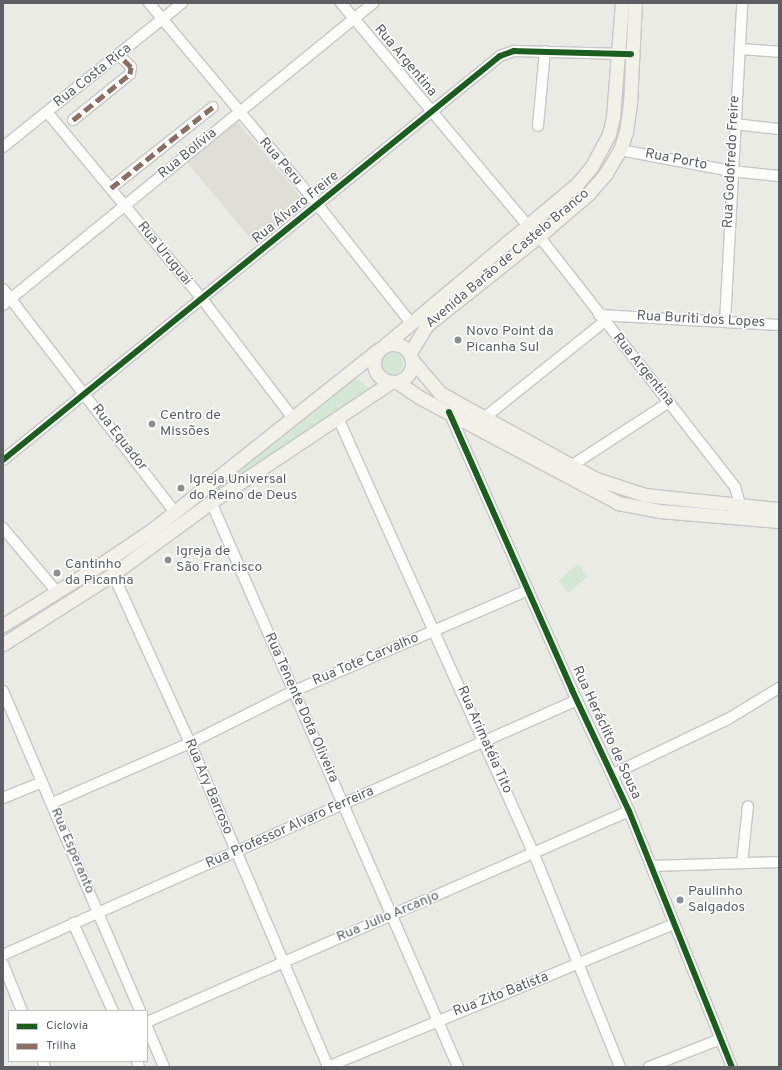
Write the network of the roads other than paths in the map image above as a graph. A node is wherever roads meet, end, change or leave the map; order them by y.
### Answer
1 (149, 3) edge
2 (182, 3) edge
3 (341, 3) edge
4 (373, 3) edge
5 (622, 3) edge
6 (635, 3) edge
7 (742, 3) edge
8 (353, 18) junction
9 (162, 19) junction
10 (740, 49) junction
11 (545, 51) junction
12 (779, 52) edge
13 (618, 54) junction
14 (631, 54) junction
15 (120, 56) junction
16 (213, 107) dead end
17 (47, 112) junction
18 (432, 112) junction
19 (238, 113) junction
20 (73, 120) dead end
21 (734, 124) junction
22 (538, 126) dead end
23 (779, 129) edge
24 (3, 147) edge
25 (620, 150) junction
26 (731, 171) junction
27 (779, 176) edge
28 (110, 188) junction
29 (318, 205) junction
30 (125, 206) junction
31 (528, 226) junction
32 (539, 236) junction
33 (3, 289) edge
34 (203, 300) junction
35 (7, 302) edge
36 (601, 318) junction
37 (410, 322) junction
38 (725, 322) junction
39 (779, 324) edge
40 (382, 347) junction
41 (411, 356) junction
42 (394, 382) junction
43 (85, 395) junction
44 (669, 402) junction
45 (449, 412) junction
46 (292, 417) junction
47 (338, 418) junction
48 (484, 418) junction
49 (3, 460) edge
50 (571, 466) junction
51 (211, 502) junction
52 (176, 512) junction
53 (742, 512) junction
54 (774, 515) edge
55 (3, 528) edge
56 (113, 574) junction
57 (528, 590) junction
58 (56, 591) junction
59 (3, 626) edge
60 (435, 630) junction
61 (3, 644) edge
62 (779, 688) edge
63 (3, 691) edge
64 (294, 691) junction
65 (577, 700) junction
66 (484, 740) junction
67 (190, 743) junction
68 (613, 774) junction
69 (42, 782) junction
70 (3, 798) edge
71 (52, 803) junction
72 (344, 805) junction
73 (748, 806) dead end
74 (629, 811) junction
75 (235, 853) junction
76 (534, 854) junction
77 (779, 862) edge
78 (742, 863) junction
79 (651, 866) junction
80 (98, 912) junction
81 (393, 915) junction
82 (73, 923) junction
83 (674, 924) junction
84 (3, 955) edge
85 (282, 963) junction
86 (3, 964) edge
87 (578, 965) junction
88 (6, 978) edge
89 (22, 1010) edge
90 (113, 1010) edge
91 (140, 1010) edge
92 (439, 1019) junction
93 (148, 1022) edge
94 (148, 1029) edge
95 (721, 1039) junction
96 (164, 1067) edge
97 (327, 1067) edge
98 (458, 1067) edge
99 (620, 1067) edge
100 (649, 1067) edge
101 (732, 1067) edge

1 - 9 street, Rua Peru
2 - 9 street, Rua Costa Rica
3 - 8 street, Rua Argentina
4 - 8 street, Rua Bolívia
5 - 13 main road, Avenida Barão de Castelo Branco
6 - 14 main road, Avenida Barão de Castelo Branco
7 - 10 street, Rua Godofredo Freire
8 - 18 street, Rua Argentina
8 - 19 street, Rua Bolívia
9 - 15 street, Rua Costa Rica
9 - 19 street, Rua Peru
10 - 12 street
10 - 21 street, Rua Godofredo Freire
11 - 13 street, Rua Álvaro Freire
11 - 18 street, Rua Álvaro Freire
11 - 22 street
13 - 14 street, Rua Álvaro Freire
13 - 31 main road, Avenida Barão de Castelo Branco
14 - 25 main road, Avenida Barão de Castelo Branco
15 - 17 street, Rua Costa Rica
15 - 20 street
16 - 28 street
17 - 24 street, Rua Costa Rica
17 - 28 street, Rua Uruguai
18 - 29 street, Rua Álvaro Freire
18 - 31 street, Rua Argentina
19 - 29 street, Rua Peru
19 - 30 street, Rua Bolívia
21 - 23 street
21 - 26 street, Rua Godofredo Freire
25 - 26 street, Rua Porto
25 - 32 main road, Avenida Barão de Castelo Branco
26 - 27 street, Rua Porto
26 - 38 street, Rua Godofredo Freire
28 - 30 street, Rua Uruguai
29 - 34 street, Rua Álvaro Freire
29 - 37 street, Rua Peru
30 - 34 street, Rua Uruguai
30 - 35 street, Rua Bolívia
31 - 37 main road, Avenida Barão de Castelo Branco
32 - 36 street, Rua Argentina
32 - 41 main road, Avenida Barão de Castelo Branco
33 - 35 street, Rua Equador
34 - 43 street, Rua Álvaro Freire
34 - 46 street, Rua Uruguai
35 - 43 street, Rua Equador
36 - 38 street, Rua Buriti dos Lopes
36 - 44 street, Rua Argentina
36 - 48 street
37 - 40 main road, Avenida Barão de Castelo Branco
38 - 39 street, Rua Buriti dos Lopes
40 - 41 main road
40 - 42 main road
40 - 46 main road, Avenida Barão de Castelo Branco
41 - 42 main road
41 - 48 main road
42 - 45 main road
42 - 47 main road
43 - 49 street, Rua Álvaro Freire
43 - 52 street, Rua Equador
44 - 50 street
44 - 53 street, Rua Argentina
45 - 53 main road
45 - 57 street, Rua Heráclito de Sousa
46 - 52 main road, Avenida Barão de Castelo Branco
47 - 51 main road
47 - 60 street, Rua Arimatéia Tito
48 - 50 main road
50 - 53 main road
51 - 56 main road
51 - 64 street, Rua Tenente Dota Oliveira
52 - 58 main road, Avenida Barão de Castelo Branco
53 - 54 main road
55 - 58 street
56 - 61 main road
56 - 67 street, Rua Ary Barroso
57 - 60 street, Rua Tote Carvalho
57 - 65 street, Rua Heráclito de Sousa
58 - 59 main road, Avenida Barão de Castelo Branco
60 - 64 street, Rua Tote Carvalho
60 - 66 street, Rua Arimatéia Tito
62 - 68 street
63 - 69 street, Rua Esperanto
64 - 67 street, Rua Tote Carvalho
64 - 72 street, Rua Tenente Dota Oliveira
65 - 66 street, Rua Professor Alvaro Ferreira
65 - 68 street, Rua Heráclito de Sousa
66 - 72 street, Rua Professor Alvaro Ferreira
66 - 76 street, Rua Arimatéia Tito
67 - 71 street, Rua Tote Carvalho
67 - 75 street, Rua Ary Barroso
68 - 74 street, Rua Heráclito de Sousa
69 - 70 street
69 - 71 street, Rua Esperanto
71 - 80 street, Rua Esperanto
72 - 75 street, Rua Professor Alvaro Ferreira
72 - 81 street, Rua Tenente Dota Oliveira
73 - 78 street
74 - 76 street, Rua Julio Arcanjo
74 - 79 street, Rua Heráclito de Sousa
75 - 80 street, Rua Professor Alvaro Ferreira
75 - 85 street, Rua Ary Barroso
76 - 81 street, Rua Julio Arcanjo
76 - 87 street, Rua Arimatéia Tito
77 - 78 street
78 - 79 street
79 - 83 street, Rua Heráclito de Sousa
80 - 82 street, Rua Professor Alvaro Ferreira
80 - 91 street, Rua Esperanto
81 - 85 street, Rua Julio Arcanjo
81 - 92 street, Rua Tenente Dota Oliveira
82 - 84 street, Rua Professor Alvaro Ferreira
82 - 90 street
83 - 87 street, Rua Zito Batista
83 - 95 street, Rua Heráclito de Sousa
85 - 93 street, Rua Julio Arcanjo
85 - 97 street, Rua Ary Barroso
86 - 88 street
87 - 92 street, Rua Zito Batista
87 - 99 street, Rua Arimatéia Tito
88 - 89 street
92 - 97 street, Rua Zito Batista
92 - 98 street, Rua Tenente Dota Oliveira
94 - 96 street
95 - 100 street
95 - 101 street, Rua Heráclito de Sousa

